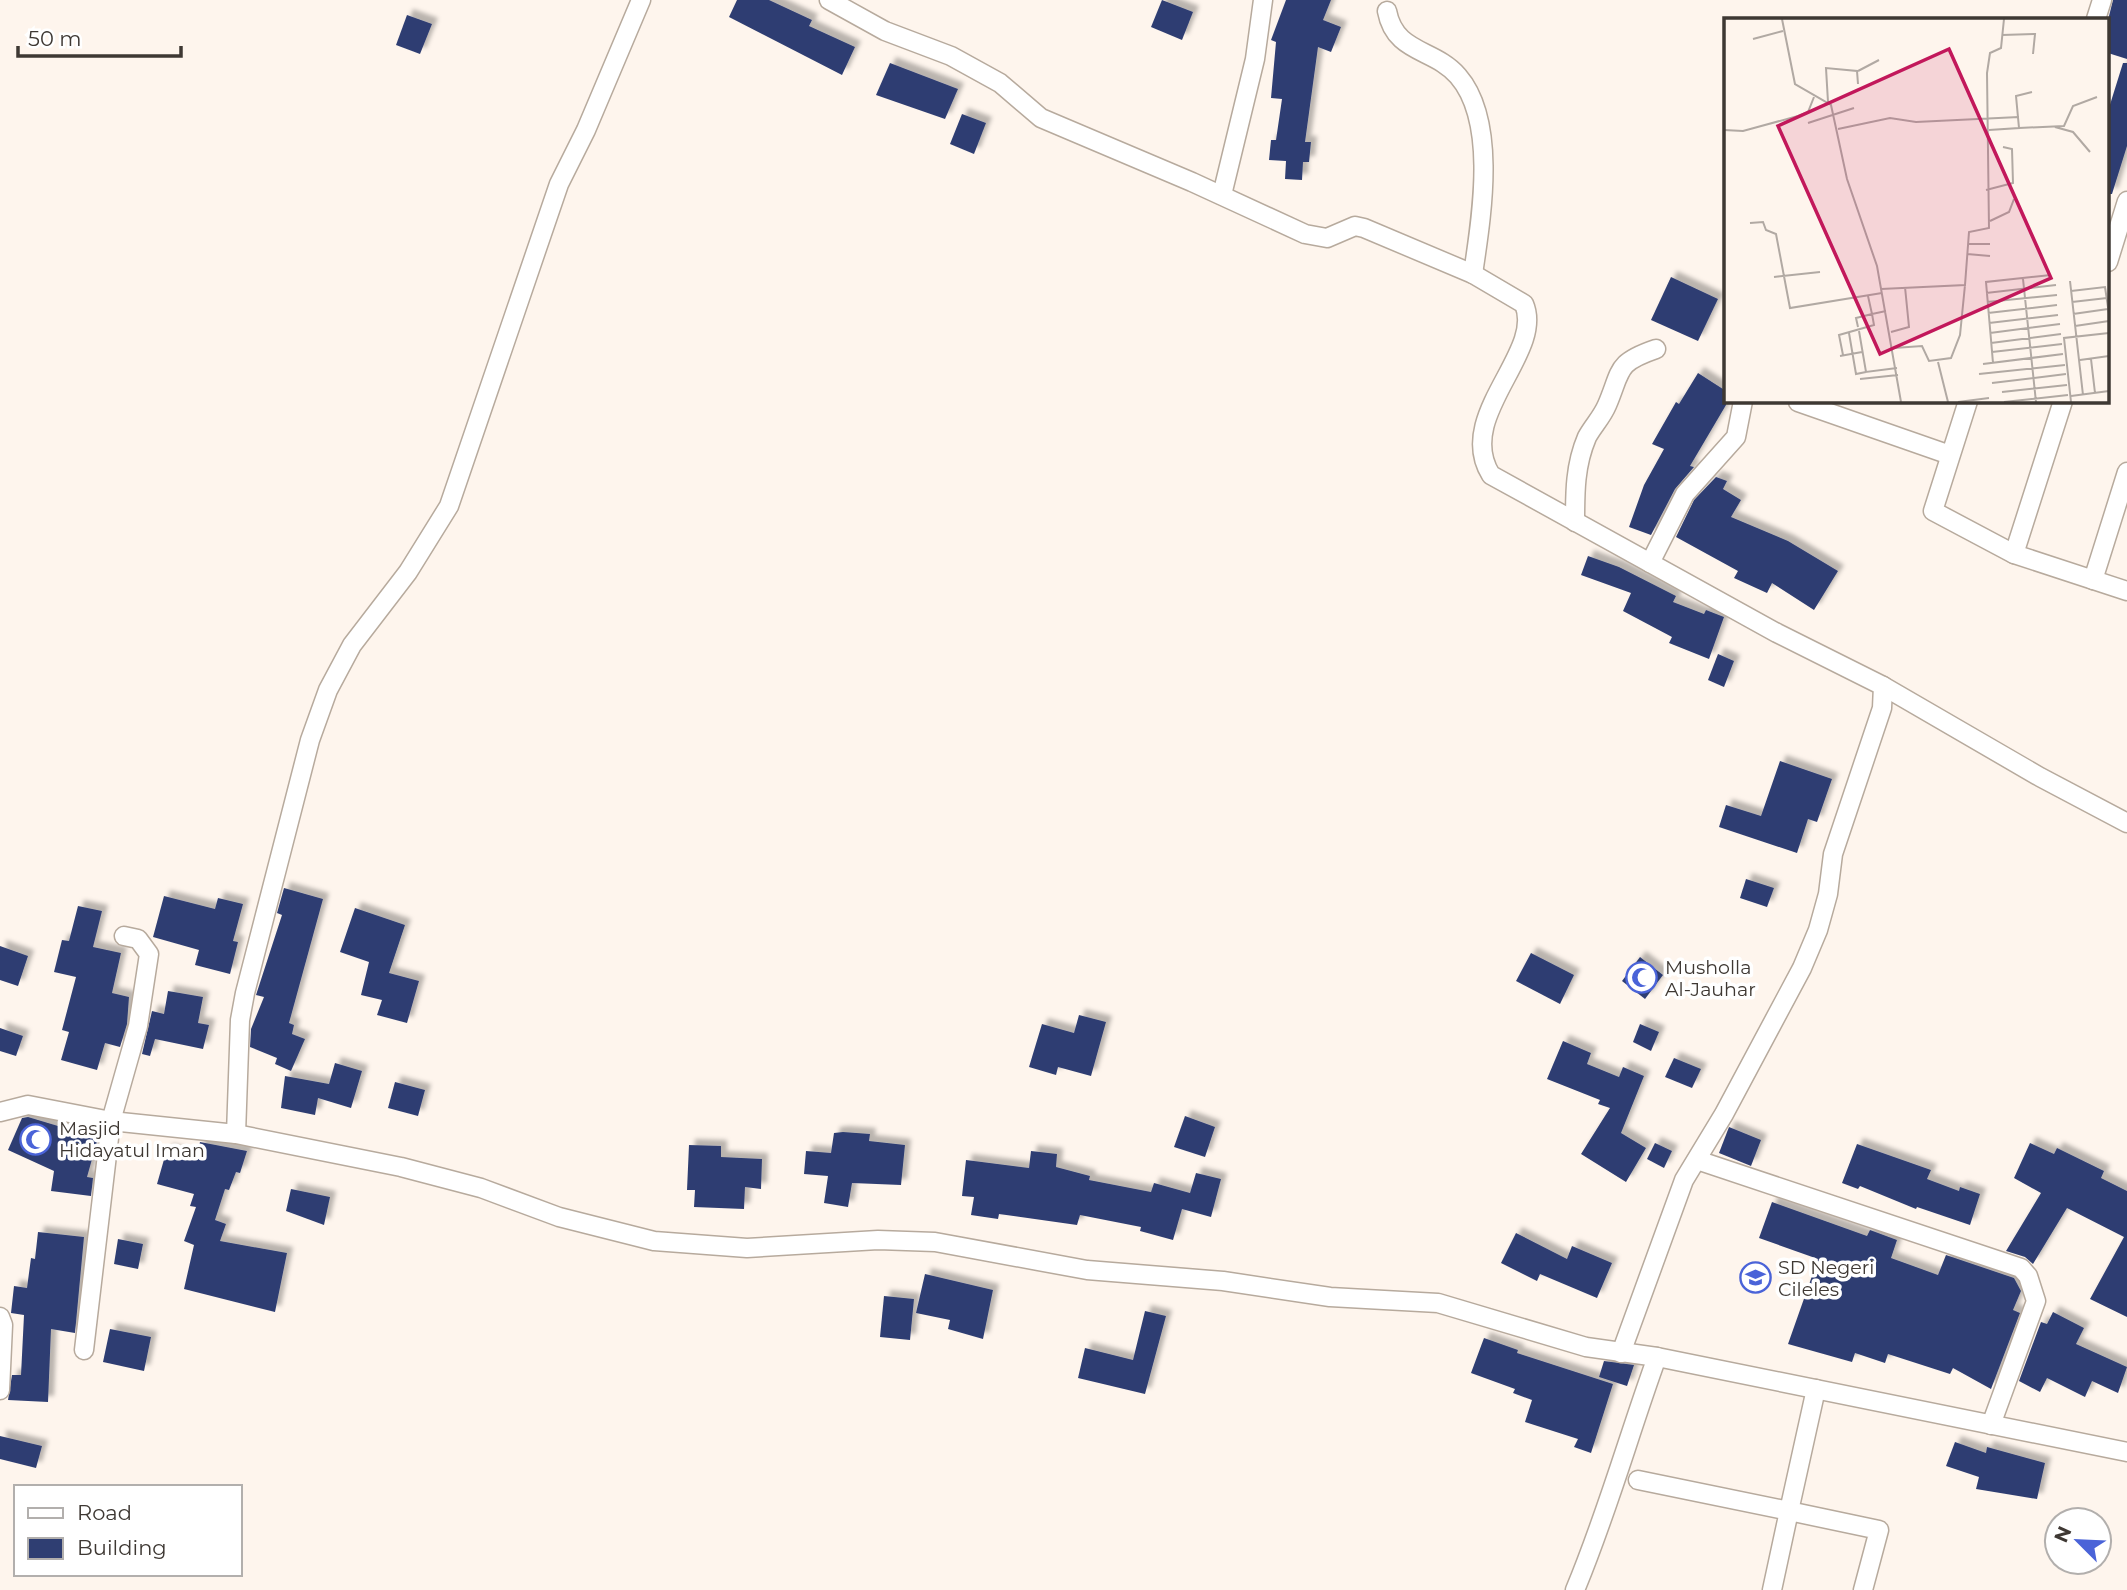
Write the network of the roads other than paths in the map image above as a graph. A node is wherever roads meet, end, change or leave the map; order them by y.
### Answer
1 (641, 0) edge
2 (829, 0) edge
3 (1263, 0) edge
4 (2102, 0) edge
5 (1387, 10) dead end
6 (2096, 18) edge
7 (1222, 195) junction
8 (2127, 201) edge
9 (2116, 242) edge
10 (1473, 274) junction
11 (1656, 349) dead end
12 (1742, 402) edge
13 (1798, 402) edge
14 (1968, 402) edge
15 (2063, 402) edge
16 (1950, 455) junction
17 (2127, 472) edge
18 (1575, 522) junction
19 (2014, 554) junction
20 (1650, 563) junction
21 (2093, 580) junction
22 (2127, 591) edge
23 (1883, 686) junction
24 (2127, 823) edge
25 (124, 936) dead end
26 (0, 1112) edge
27 (111, 1121) junction
28 (236, 1134) junction
29 (1697, 1160) junction
30 (0, 1317) edge
31 (84, 1350) dead end
32 (1621, 1353) junction
33 (1657, 1357) junction
34 (1816, 1389) junction
35 (0, 1390) edge
36 (1991, 1425) junction
37 (2127, 1452) edge
38 (1638, 1480) dead end
39 (1789, 1511) junction
40 (1575, 1590) edge
41 (1772, 1590) edge
42 (1863, 1590) edge

1 - 28 street
2 - 7 street
3 - 7 street
4 - 6 street
5 - 10 street
7 - 10 street
8 - 9 street
10 - 18 street
11 - 18 street
12 - 20 street
13 - 16 street
14 - 16 street
15 - 19 street
16 - 19 street
17 - 21 street
18 - 20 street
19 - 21 street
20 - 23 street
21 - 22 street
23 - 24 street
23 - 29 street
25 - 27 street
26 - 27 street
27 - 28 street
27 - 31 street
28 - 32 street
29 - 32 street
29 - 36 street
30 - 35 street
32 - 33 street
33 - 34 street
33 - 40 street
34 - 36 street
34 - 39 street
36 - 37 street
38 - 39 street
39 - 41 street
39 - 42 street

